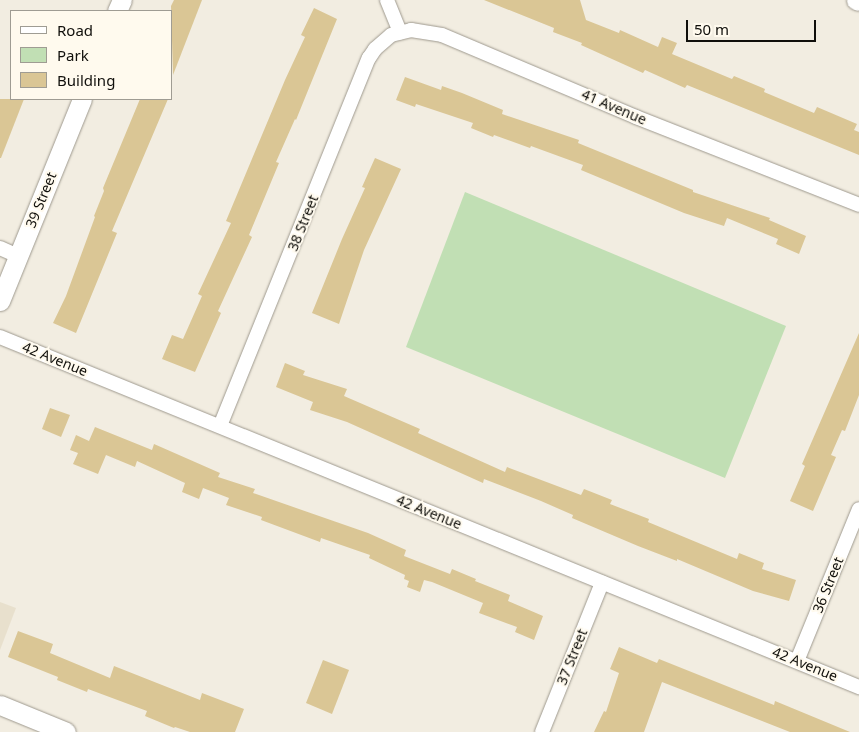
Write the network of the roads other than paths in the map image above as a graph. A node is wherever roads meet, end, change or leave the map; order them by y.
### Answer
1 (387, 0) edge
2 (400, 32) junction
3 (82, 100) edge
4 (859, 205) edge
5 (0, 248) edge
6 (18, 256) junction
7 (0, 301) edge
8 (0, 337) edge
9 (220, 426) junction
10 (859, 509) edge
11 (602, 583) junction
12 (798, 661) junction
13 (859, 687) edge
14 (0, 705) edge
15 (66, 732) edge
16 (542, 732) edge

1 - 2 street
2 - 4 street, 41 Avenue
2 - 9 street, 38 Street
3 - 6 street, 39 Street
5 - 6 street
6 - 7 street, 39 Street
8 - 9 street, 42 Avenue
9 - 11 street, 42 Avenue
10 - 12 street, 36 Street
11 - 12 street, 42 Avenue
11 - 16 street, 37 Street
12 - 13 street, 42 Avenue
14 - 15 street

